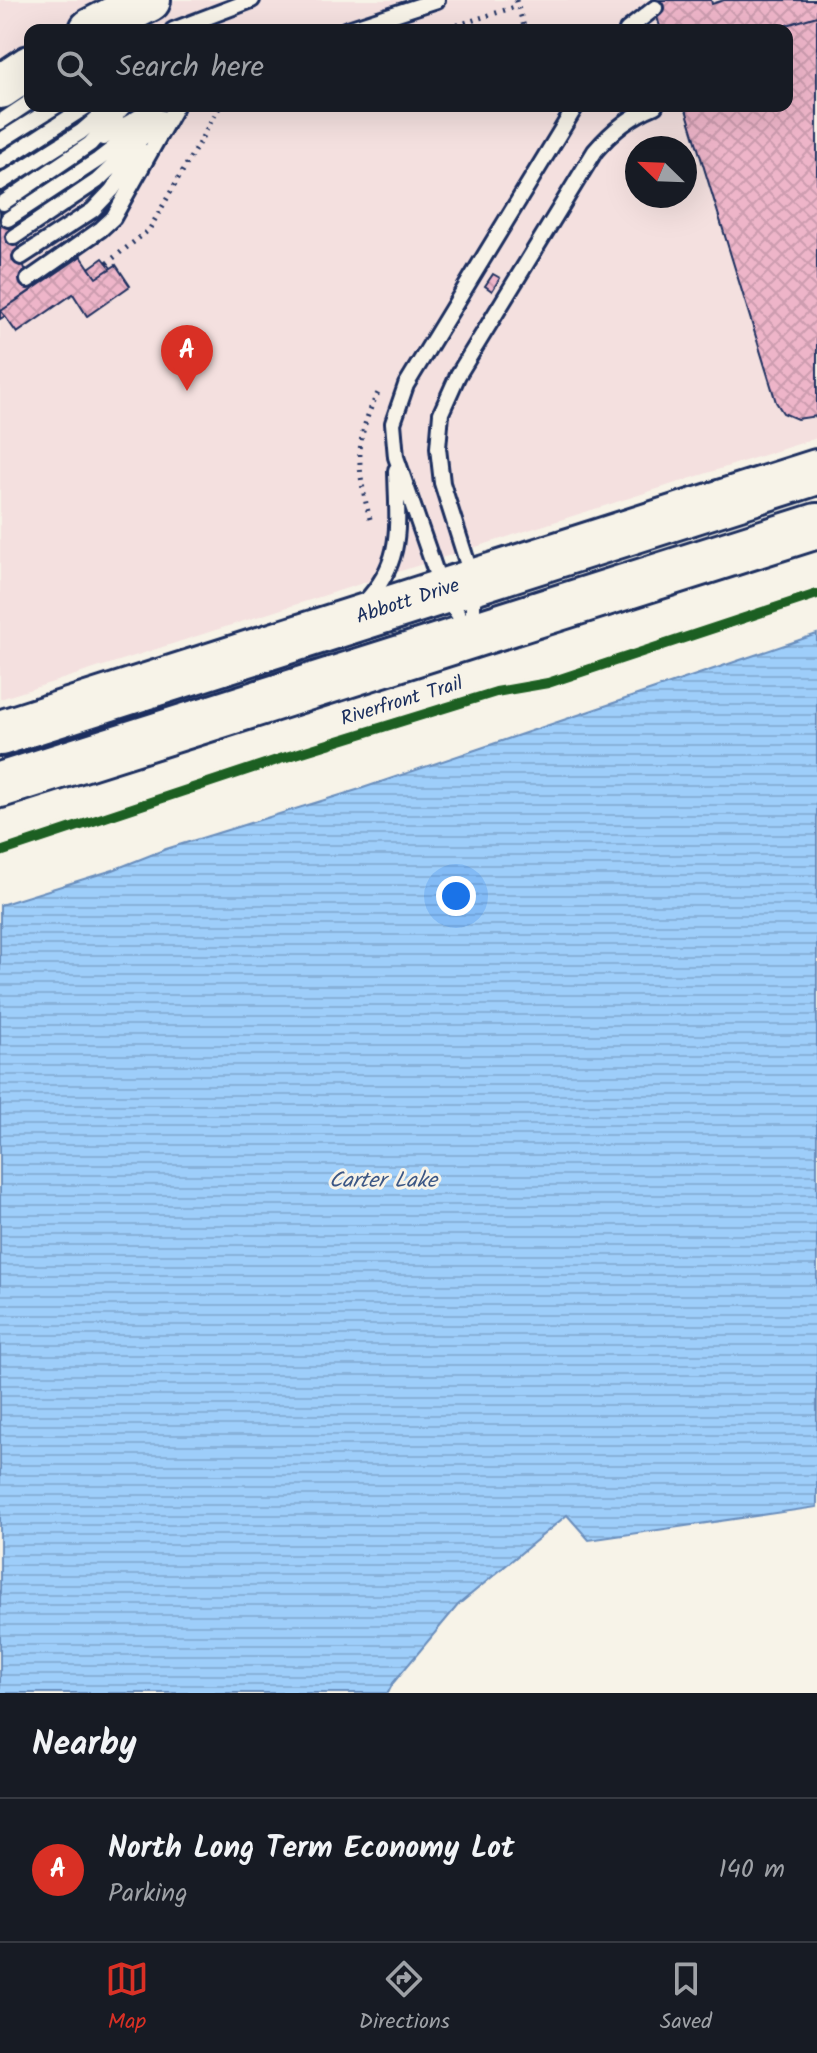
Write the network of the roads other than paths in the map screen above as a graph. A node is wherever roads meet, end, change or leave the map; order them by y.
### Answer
1 (149, 0) edge
2 (252, 0) edge
3 (437, 0) edge
4 (655, 8) dead end
5 (103, 24) edge
6 (197, 24) edge
7 (363, 24) edge
8 (635, 24) edge
9 (24, 71) edge
10 (0, 87) edge
11 (24, 106) edge
12 (46, 112) edge
13 (78, 112) edge
14 (104, 112) edge
15 (119, 112) edge
16 (147, 112) edge
17 (165, 112) edge
18 (168, 112) edge
19 (170, 112) edge
20 (572, 112) edge
21 (642, 112) edge
22 (0, 122) edge
23 (156, 126) junction
24 (0, 141) edge
25 (80, 151) junction
26 (0, 162) edge
27 (0, 183) edge
28 (3, 203) dead end
29 (8, 219) dead end
30 (14, 237) dead end
31 (21, 257) dead end
32 (28, 280) dead end
33 (396, 457) junction
34 (817, 472) edge
35 (817, 526) edge
36 (457, 585) junction
37 (327, 629) junction
38 (473, 636) junction
39 (0, 733) edge
40 (0, 785) edge

1 - 5 main road
2 - 6 lane
3 - 7 lane
4 - 8 lane
9 - 10 main road
11 - 22 lane
12 - 24 lane
13 - 26 lane
14 - 27 lane
15 - 25 lane
16 - 25 lane
17 - 29 lane
18 - 23 lane
19 - 32 lane
20 - 33 lane
21 - 36 lane
23 - 30 lane
23 - 31 lane
25 - 28 lane
33 - 36 lane
33 - 37 lane
34 - 36 highway, Abbott Drive
35 - 38 highway
36 - 37 highway, Abbott Drive
36 - 38 lane
36 - 38 lane
37 - 39 highway, Abbott Drive
38 - 40 highway

